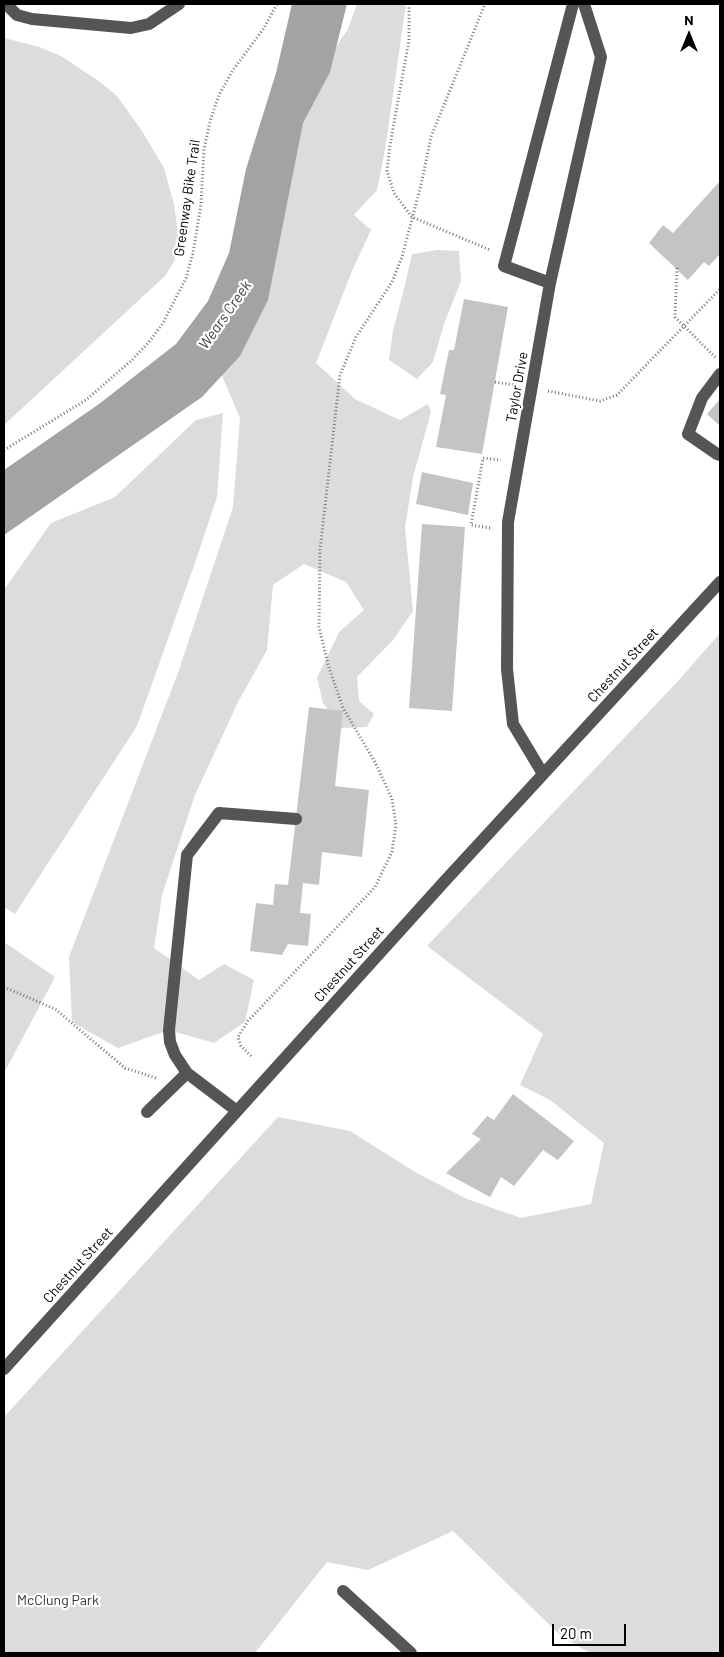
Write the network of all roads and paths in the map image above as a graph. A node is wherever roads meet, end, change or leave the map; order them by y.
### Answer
1 (6, 4) edge
2 (179, 4) edge
3 (277, 4) edge
4 (409, 4) edge
5 (485, 4) edge
6 (573, 4) edge
7 (584, 4) edge
8 (412, 217) junction
9 (506, 255) junction
10 (677, 268) dead end
11 (550, 283) junction
12 (720, 289) edge
13 (685, 326) junction
14 (720, 362) edge
15 (720, 374) edge
16 (532, 389) junction
17 (4, 450) edge
18 (720, 455) edge
19 (720, 582) edge
20 (543, 774) junction
21 (296, 819) dead end
22 (4, 987) edge
23 (251, 1056) dead end
24 (187, 1073) junction
25 (175, 1084) junction
26 (237, 1111) junction
27 (148, 1112) dead end
28 (4, 1369) edge
29 (343, 1591) dead end
30 (411, 1653) edge

1 - 2 street
3 - 17 path, Greenway Bike Trail
4 - 8 path
5 - 8 path
6 - 9 street
7 - 11 street, Taylor Drive
8 - 9 path
8 - 23 path
9 - 11 street
10 - 13 path
11 - 16 street, Taylor Drive
12 - 13 path
13 - 14 path
13 - 16 path
15 - 18 street
16 - 20 street, Taylor Drive
19 - 20 street, Chestnut Street
20 - 26 street, Chestnut Street
21 - 24 street
22 - 25 path
24 - 25 street
24 - 26 street
25 - 27 street
26 - 28 street, Chestnut Street
29 - 30 street

